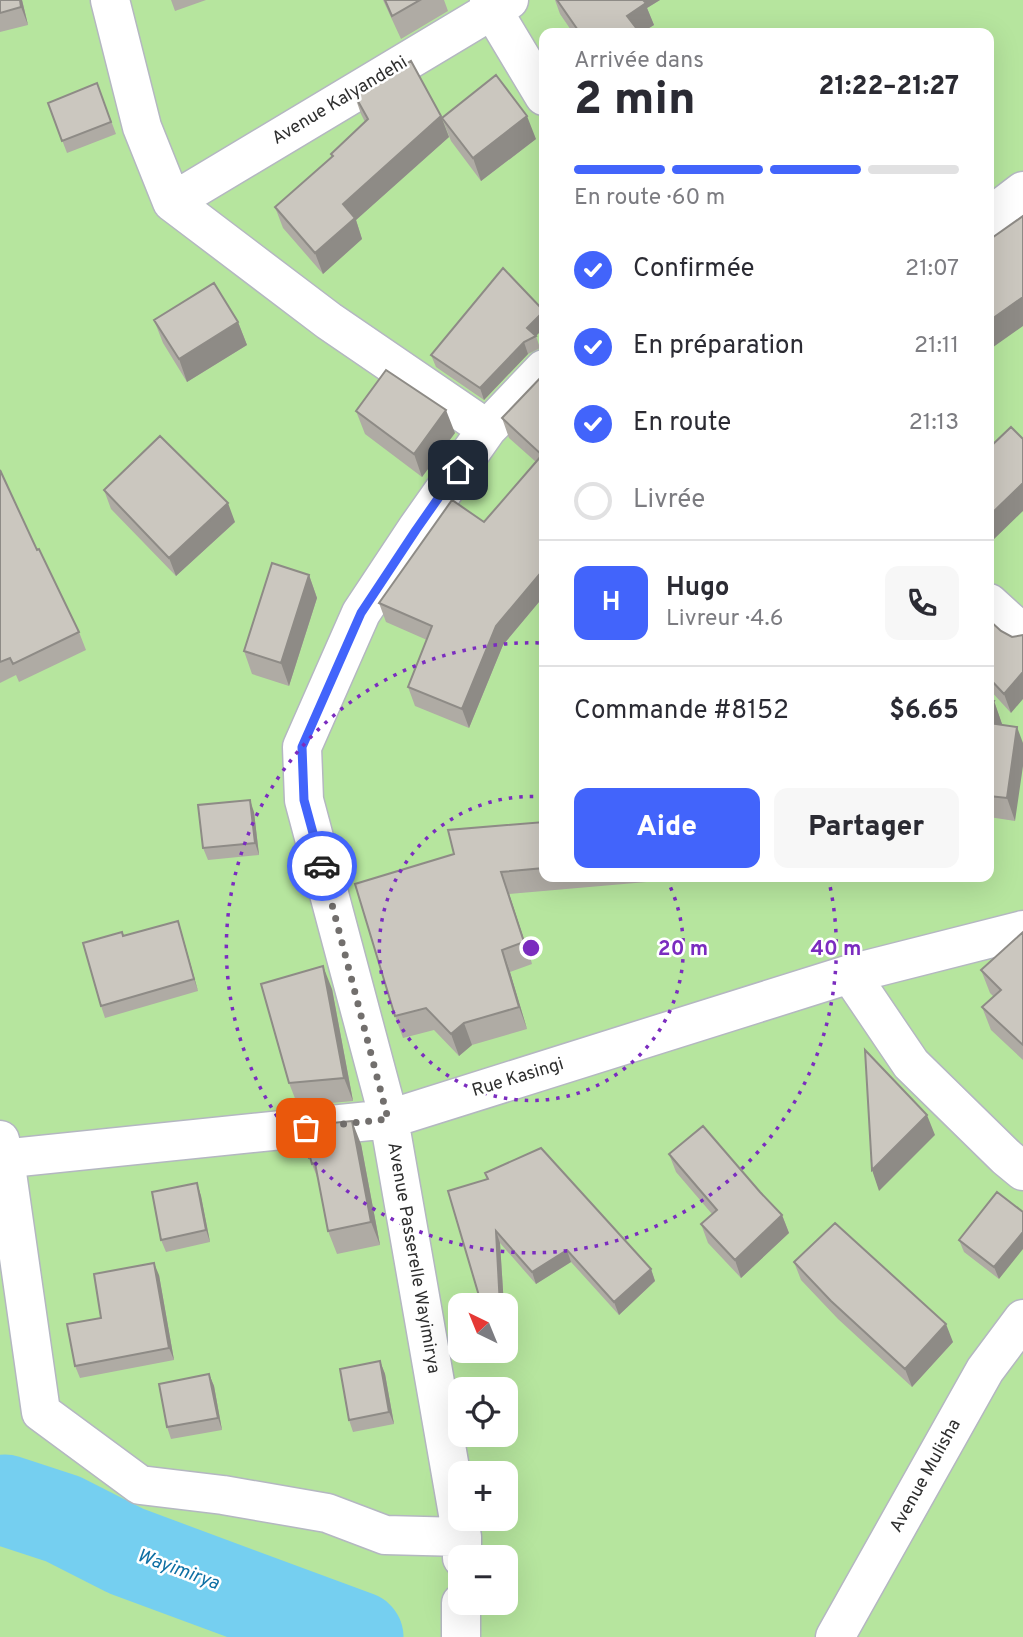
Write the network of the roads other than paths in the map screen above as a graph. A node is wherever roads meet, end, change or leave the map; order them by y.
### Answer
1 (110, 0) edge
2 (497, 4) edge
3 (539, 86) edge
4 (1023, 191) edge
5 (172, 202) junction
6 (994, 213) edge
7 (539, 374) edge
8 (487, 429) junction
9 (994, 608) edge
10 (1023, 634) edge
11 (1023, 930) edge
12 (850, 974) junction
13 (388, 1119) junction
14 (2, 1153) edge
15 (1023, 1171) edge
16 (1023, 1319) edge
17 (461, 1545) edge
18 (448, 1546) edge
19 (835, 1637) edge

1 - 5 street
2 - 3 street
2 - 5 street, Avenue Kalyandehi
4 - 6 street
5 - 8 street
7 - 8 street, Avenue Passerelle Wayimirya
8 - 13 street, Avenue Passerelle Wayimirya
9 - 10 street
11 - 12 street, Rue Kasingi
12 - 13 street, Rue Kasingi
12 - 15 street
13 - 14 street, Rue Kasingi
13 - 17 street, Avenue Passerelle Wayimirya
14 - 18 street
16 - 19 street, Avenue Mulisha

